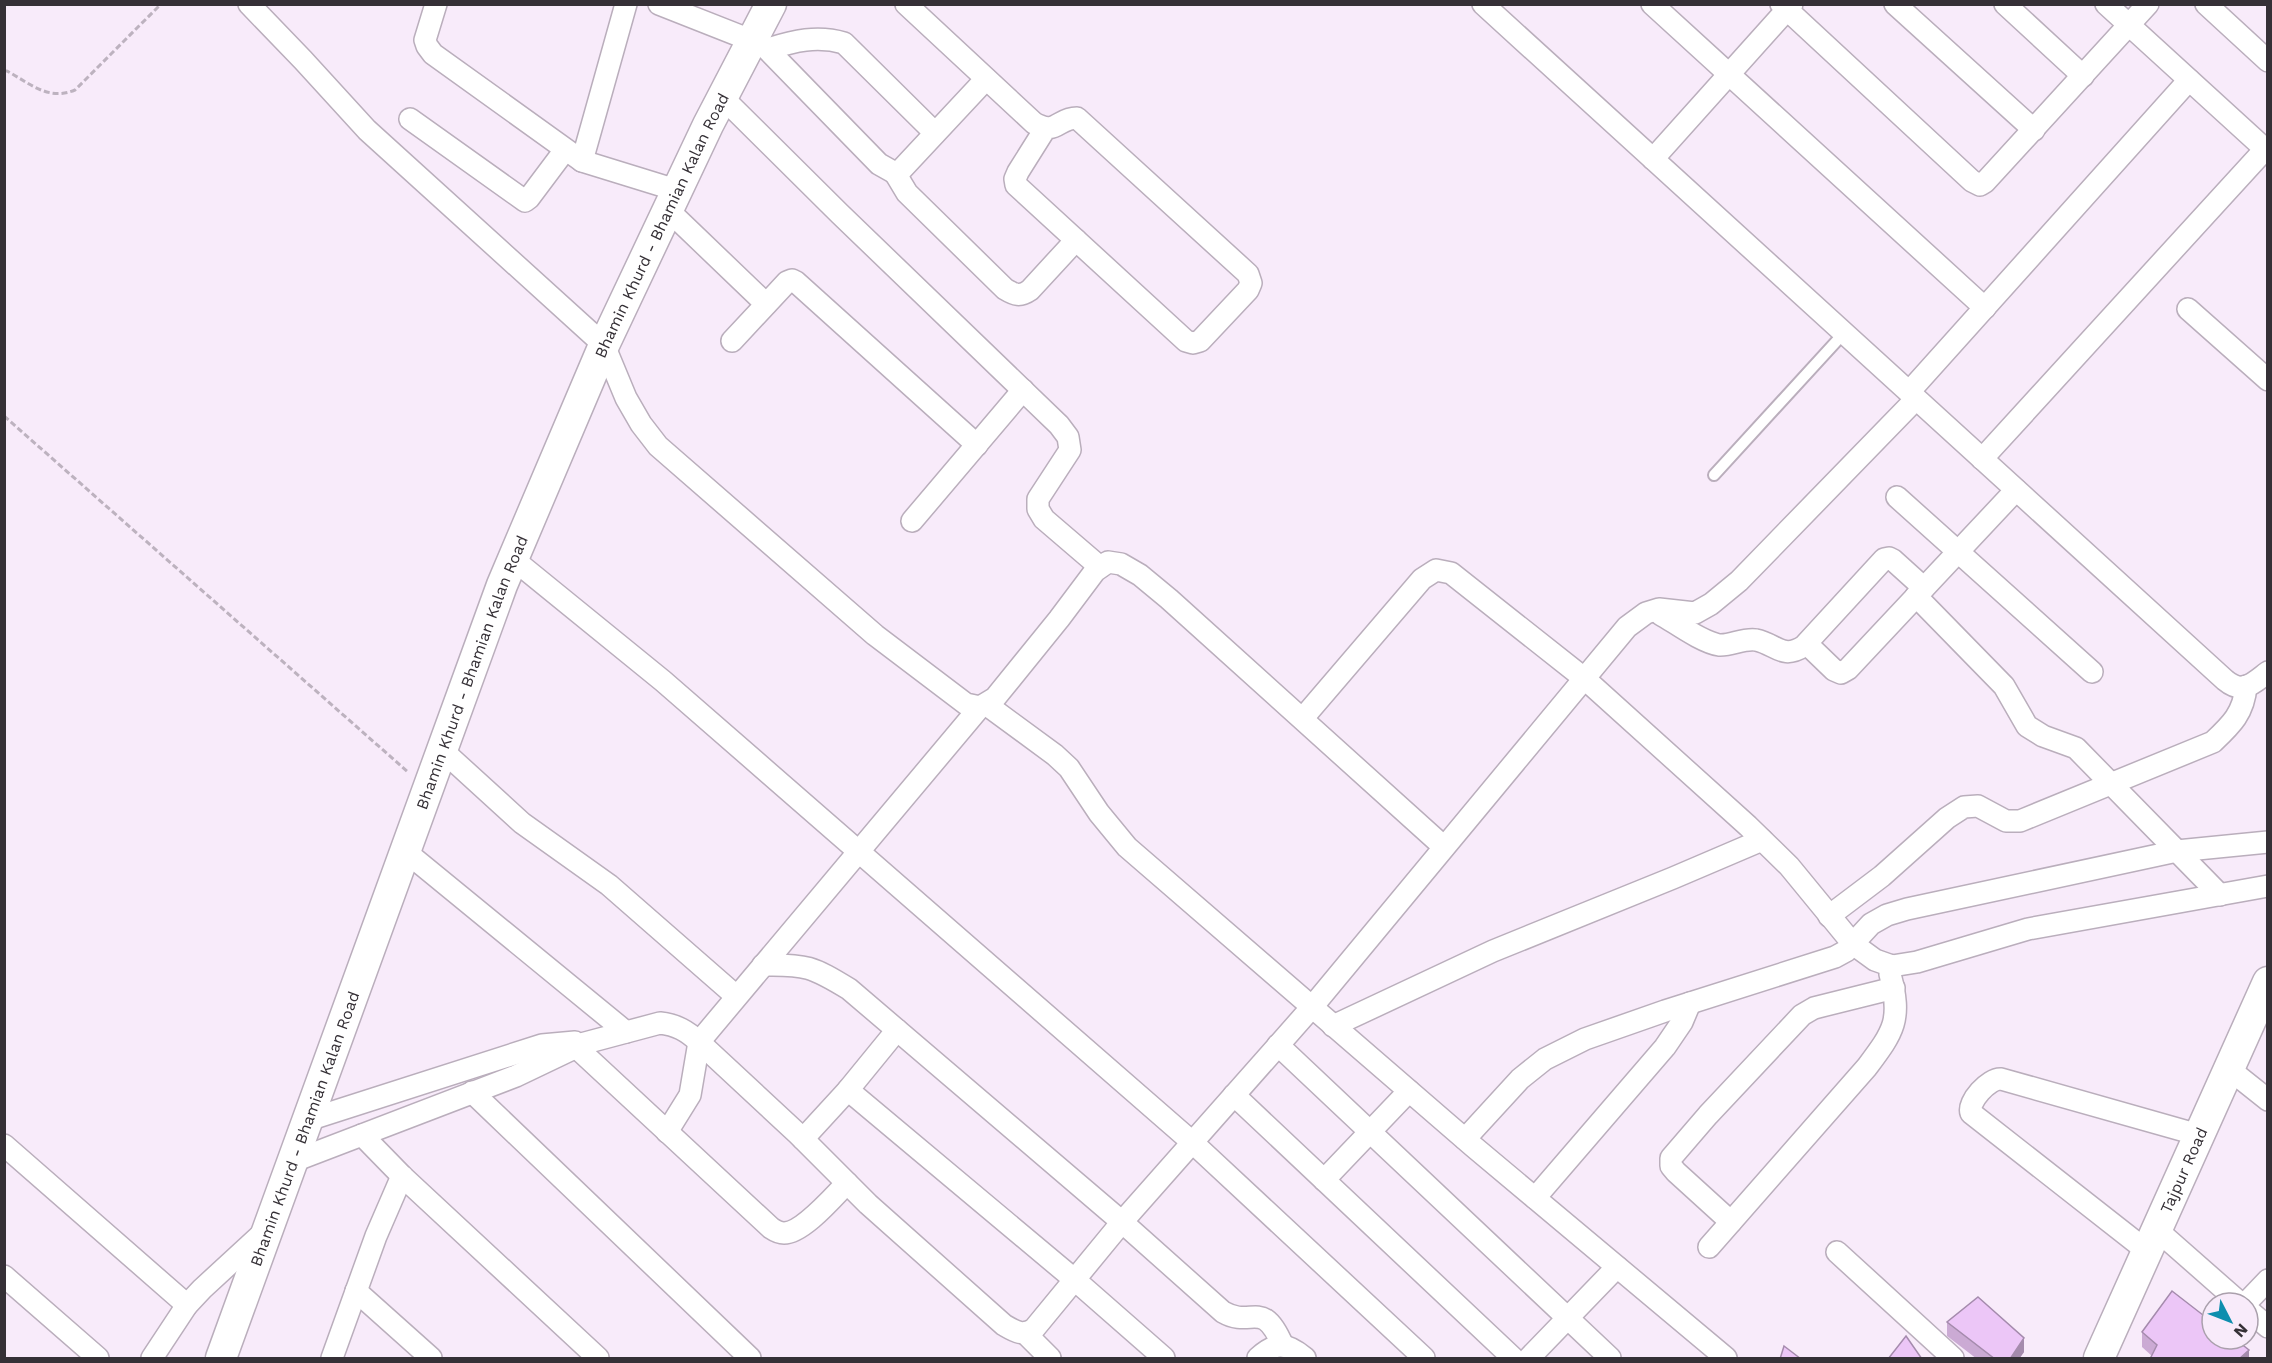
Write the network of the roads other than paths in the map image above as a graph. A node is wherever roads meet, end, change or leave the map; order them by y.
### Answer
1 (436, 4) edge
2 (626, 4) edge
3 (659, 4) edge
4 (771, 4) edge
5 (906, 4) edge
6 (1483, 4) edge
7 (1652, 4) edge
8 (1895, 4) edge
9 (2005, 4) edge
10 (2106, 4) edge
11 (2148, 4) edge
12 (2206, 4) edge
13 (1786, 6) edge
14 (256, 7) edge
15 (2129, 26) junction
16 (760, 44) junction
17 (2268, 61) edge
18 (1728, 75) junction
19 (2083, 76) junction
20 (986, 79) junction
21 (2189, 80) junction
22 (722, 97) junction
23 (410, 119) dead end
24 (1044, 129) junction
25 (2034, 130) junction
26 (935, 133) junction
27 (2266, 147) edge
28 (574, 155) junction
29 (1653, 159) junction
30 (895, 173) junction
31 (671, 199) junction
32 (1076, 240) junction
33 (766, 304) junction
34 (1985, 308) junction
35 (2188, 309) dead end
36 (1844, 333) junction
37 (732, 341) dead end
38 (604, 345) junction
39 (2268, 380) edge
40 (1023, 390) junction
41 (1913, 396) junction
42 (977, 445) junction
43 (1982, 459) junction
44 (1714, 475) dead end
45 (2016, 490) junction
46 (1897, 497) dead end
47 (912, 521) dead end
48 (1958, 552) junction
49 (513, 559) junction
50 (1100, 567) junction
51 (1920, 592) junction
52 (1654, 611) junction
53 (1807, 644) junction
54 (2092, 672) dead end
55 (2268, 672) edge
56 (1585, 679) junction
57 (2246, 686) junction
58 (984, 706) junction
59 (1304, 718) junction
60 (442, 750) junction
61 (2113, 785) junction
62 (1762, 840) junction
63 (2268, 842) edge
64 (1444, 847) junction
65 (405, 851) junction
66 (858, 851) junction
67 (2177, 851) junction
68 (2268, 886) edge
69 (2220, 895) junction
70 (1829, 916) junction
71 (1853, 944) junction
72 (763, 965) junction
73 (1888, 965) junction
74 (2268, 982) edge
75 (1894, 988) junction
76 (736, 996) junction
77 (1690, 1003) junction
78 (1312, 1007) junction
79 (1333, 1026) junction
80 (897, 1030) junction
81 (626, 1032) junction
82 (699, 1042) junction
83 (580, 1045) junction
84 (1278, 1046) junction
85 (2229, 1069) junction
86 (848, 1090) junction
87 (472, 1092) junction
88 (1409, 1092) junction
89 (1234, 1095) junction
90 (2268, 1100) edge
91 (309, 1120) junction
92 (667, 1132) junction
93 (1370, 1132) junction
94 (362, 1135) junction
95 (2199, 1135) junction
96 (803, 1139) junction
97 (1465, 1139) junction
98 (1192, 1142) junction
99 (4, 1145) edge
100 (294, 1161) junction
101 (402, 1176) junction
102 (1324, 1180) junction
103 (847, 1183) junction
104 (1535, 1198) junction
105 (1122, 1222) junction
106 (1731, 1222) junction
107 (270, 1226) junction
108 (2152, 1241) junction
109 (1709, 1247) dead end
110 (1837, 1252) dead end
111 (1617, 1267) junction
112 (4, 1276) edge
113 (1075, 1280) junction
114 (2268, 1280) edge
115 (356, 1291) junction
116 (2223, 1291) edge
117 (2257, 1291) edge
118 (187, 1305) junction
119 (1568, 1319) junction
120 (1026, 1334) junction
121 (1283, 1346) junction
122 (1720, 1357) edge
123 (98, 1359) edge
124 (152, 1359) edge
125 (221, 1359) edge
126 (332, 1359) edge
127 (431, 1359) edge
128 (598, 1359) edge
129 (750, 1359) edge
130 (1050, 1359) edge
131 (1164, 1359) edge
132 (1258, 1359) edge
133 (1305, 1359) edge
134 (1424, 1359) edge
135 (1513, 1359) edge
136 (1529, 1359) edge
137 (1610, 1359) edge
138 (1953, 1359) edge
139 (2099, 1359) edge

1 - 28 street
2 - 28 street
3 - 16 street
4 - 16 street, Bhamin Khurd - Bhamian Kalan Road
5 - 20 street
6 - 29 street
7 - 18 street
8 - 25 street
9 - 19 street
10 - 15 street
11 - 15 street
12 - 17 street
13 - 18 street
13 - 25 street
14 - 38 street
15 - 19 street
15 - 21 street
16 - 22 street, Bhamin Khurd - Bhamian Kalan Road
16 - 26 street
16 - 30 street
18 - 29 street
18 - 34 street
19 - 25 street
20 - 24 street
20 - 26 street
21 - 27 street
21 - 34 street
22 - 31 street, Bhamin Khurd - Bhamian Kalan Road
22 - 40 street
23 - 28 street
24 - 32 street
24 - 32 street
26 - 30 street
27 - 43 street
28 - 31 street
29 - 36 street
30 - 32 street
31 - 33 street
31 - 38 street, Bhamin Khurd - Bhamian Kalan Road
33 - 37 street
33 - 42 street
34 - 41 street
35 - 39 street
36 - 41 street
36 - 44 lane
38 - 49 street, Bhamin Khurd - Bhamian Kalan Road
38 - 58 street
40 - 42 street
40 - 50 street
41 - 43 street
41 - 52 street
42 - 47 street
43 - 45 street
45 - 48 street
45 - 57 street
46 - 48 street
48 - 51 street
48 - 54 street
49 - 60 street, Bhamin Khurd - Bhamian Kalan Road
49 - 66 street
50 - 58 street
50 - 59 street
51 - 53 street
51 - 53 street
51 - 61 street
52 - 53 street
52 - 56 street
55 - 57 street
56 - 59 street
56 - 62 street
56 - 64 street
57 - 61 street
58 - 66 street
58 - 78 street
59 - 64 street
60 - 65 street, Bhamin Khurd - Bhamian Kalan Road
60 - 76 street
61 - 67 street
61 - 70 street
62 - 70 street
62 - 79 street
63 - 67 street
64 - 78 street
65 - 81 street
65 - 91 street, Bhamin Khurd - Bhamian Kalan Road
66 - 72 street
66 - 98 street
67 - 69 street
67 - 71 street
68 - 69 street
69 - 73 street
70 - 71 street
71 - 73 street
71 - 77 street
72 - 76 street
72 - 80 street
73 - 75 street
74 - 85 street, Tajpur Road
75 - 106 street
75 - 106 street
76 - 82 street
77 - 97 street
77 - 104 street
78 - 79 street
78 - 84 street
79 - 88 street
80 - 86 street
80 - 105 street
81 - 82 street
81 - 83 street
82 - 92 street
82 - 96 street
83 - 87 street
83 - 91 street
83 - 92 street
84 - 89 street
84 - 93 street
85 - 90 street
85 - 95 street, Tajpur Road
86 - 96 street
86 - 113 street
87 - 94 street
87 - 129 street
88 - 93 street
88 - 97 street
89 - 98 street
89 - 102 street
91 - 100 street, Bhamin Khurd - Bhamian Kalan Road
92 - 103 street
93 - 102 street
93 - 119 street
94 - 100 street
94 - 101 street
95 - 108 street, Tajpur Road
95 - 108 street
96 - 103 street
97 - 104 street
98 - 105 street
98 - 134 street
99 - 118 street
100 - 107 street, Bhamin Khurd - Bhamian Kalan Road
101 - 115 street
101 - 128 street
102 - 135 street
103 - 120 street
104 - 111 street
105 - 113 street
105 - 121 street
106 - 109 street
107 - 118 street
107 - 125 street, Bhamin Khurd - Bhamian Kalan Road
108 - 116 street
108 - 139 street, Tajpur Road
110 - 138 street
111 - 119 street
111 - 122 street
112 - 123 street
113 - 120 street
113 - 131 street
114 - 117 street
115 - 126 street
115 - 127 street
118 - 124 street
119 - 136 street
119 - 137 street
120 - 130 street
121 - 132 street
121 - 133 street

